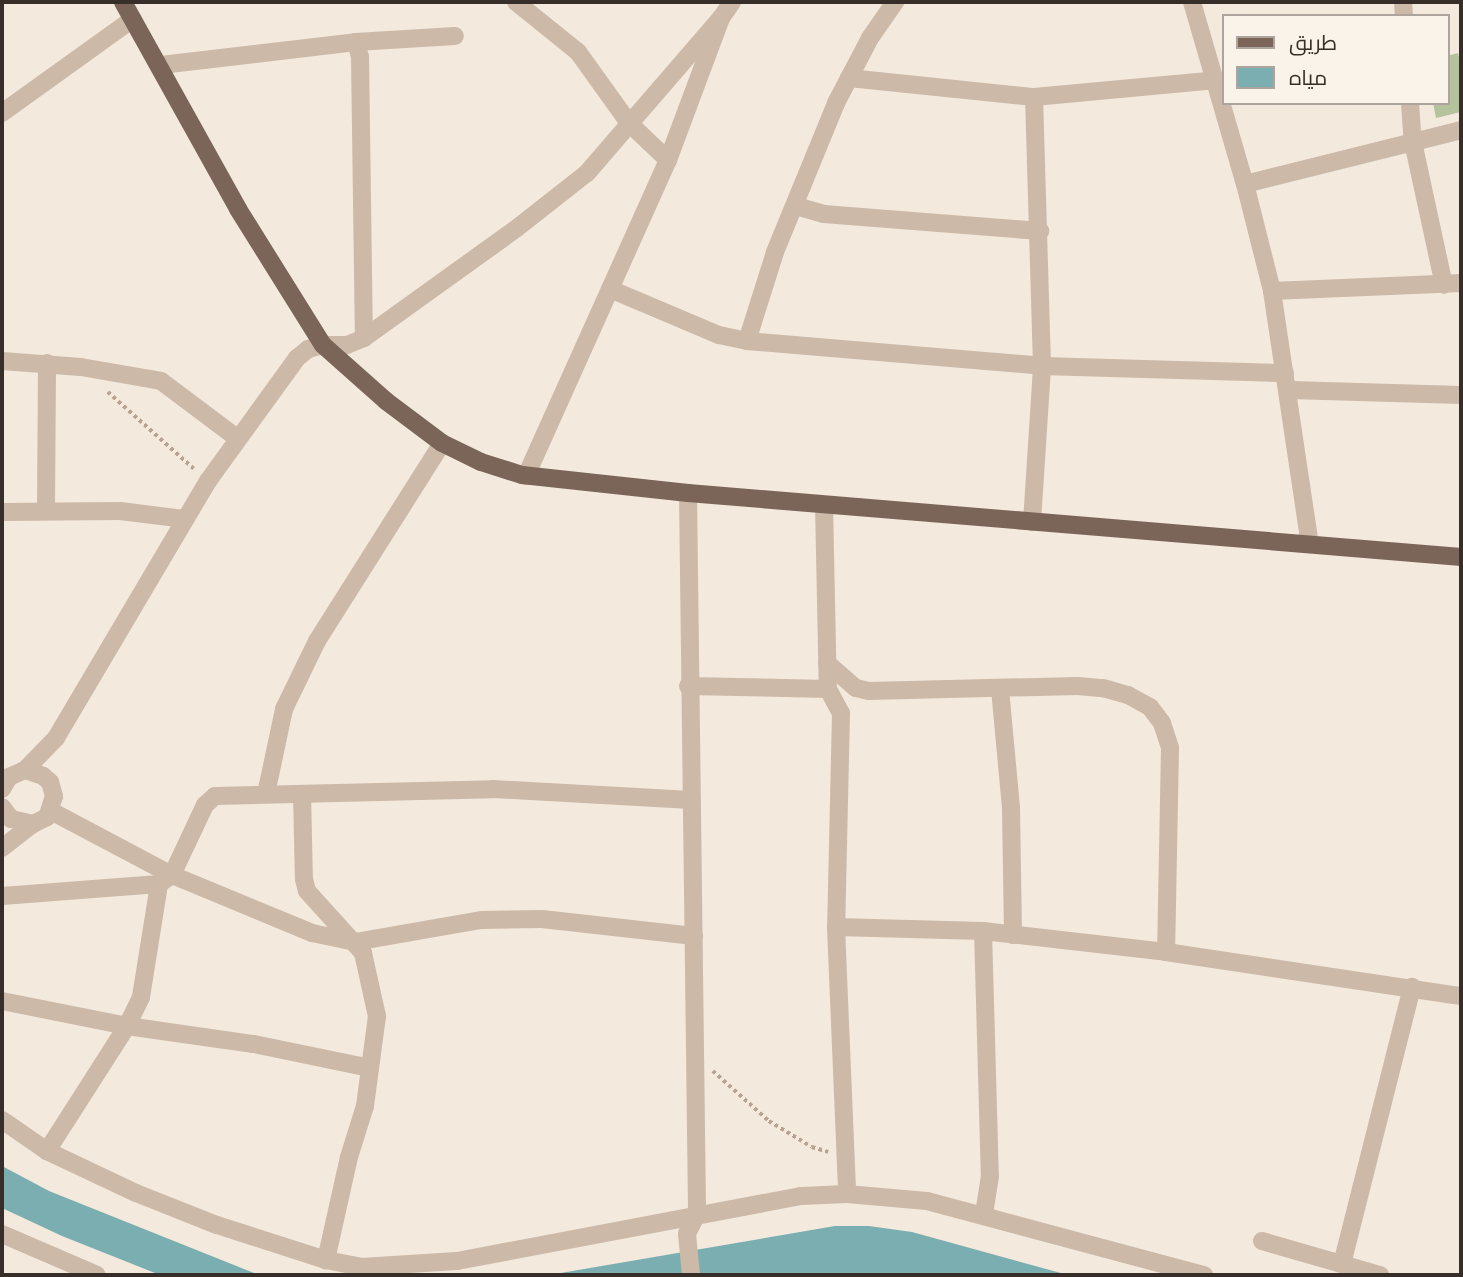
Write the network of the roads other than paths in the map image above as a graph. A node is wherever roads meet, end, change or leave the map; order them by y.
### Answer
1 (123, 2) edge
2 (516, 2) edge
3 (732, 2) edge
4 (895, 2) edge
5 (1192, 2) edge
6 (721, 18) junction
7 (133, 19) junction
8 (456, 36) dead end
9 (356, 42) junction
10 (161, 65) junction
11 (849, 78) junction
12 (1216, 80) junction
13 (1034, 97) junction
14 (1222, 102) edge
15 (1223, 105) edge
16 (1410, 105) edge
17 (2, 113) edge
18 (629, 123) junction
19 (1461, 131) edge
20 (1413, 142) junction
21 (668, 160) junction
22 (1245, 184) junction
23 (796, 205) junction
24 (1040, 231) junction
25 (1452, 284) edge
26 (610, 289) junction
27 (1272, 291) junction
28 (364, 338) junction
29 (747, 341) junction
30 (323, 345) junction
31 (2, 361) edge
32 (47, 363) junction
33 (1042, 366) junction
34 (1287, 382) junction
35 (1461, 395) edge
36 (237, 438) junction
37 (442, 443) junction
38 (526, 475) junction
39 (688, 493) junction
40 (824, 505) junction
41 (46, 509) junction
42 (2, 512) edge
43 (184, 519) junction
44 (1032, 522) junction
45 (1310, 544) junction
46 (1461, 557) edge
47 (827, 663) junction
48 (688, 686) junction
49 (828, 689) junction
50 (1000, 689) junction
51 (56, 738) junction
52 (26, 770) junction
53 (50, 782) junction
54 (2, 786) edge
55 (265, 794) junction
56 (302, 794) junction
57 (691, 800) junction
58 (2, 807) edge
59 (51, 811) junction
60 (33, 824) junction
61 (2, 845) edge
62 (165, 879) junction
63 (2, 896) edge
64 (836, 927) junction
65 (983, 931) junction
66 (1013, 935) junction
67 (694, 936) junction
68 (355, 942) junction
69 (1166, 952) junction
70 (1412, 987) junction
71 (1461, 996) edge
72 (2, 1001) edge
73 (127, 1026) junction
74 (370, 1068) junction
75 (2, 1120) edge
76 (47, 1151) junction
77 (847, 1194) junction
78 (697, 1214) junction
79 (984, 1215) junction
80 (2, 1234) edge
81 (1262, 1241) dead end
82 (326, 1260) junction
83 (1342, 1264) junction
84 (97, 1275) edge
85 (691, 1275) edge
86 (1204, 1275) edge
87 (1380, 1275) edge

1 - 7 main road
2 - 18 street
3 - 6 street
4 - 11 street
5 - 12 street
6 - 18 street
6 - 21 street
7 - 10 main road
7 - 17 street
8 - 9 street
9 - 10 street
9 - 28 street
10 - 30 main road
11 - 13 street
11 - 23 street
12 - 13 street
12 - 14 street
13 - 24 street
15 - 22 street
16 - 20 street
18 - 21 street
18 - 28 street
19 - 20 street
20 - 22 street
20 - 25 street
21 - 26 street
22 - 27 street
23 - 24 street
23 - 29 street
24 - 33 street
25 - 27 street
26 - 29 street
26 - 38 street
27 - 34 street
28 - 30 street
29 - 33 street
30 - 36 street
30 - 37 main road
31 - 32 street
32 - 36 street
32 - 41 street
33 - 34 street
33 - 44 street
34 - 35 street
34 - 45 street
36 - 43 street
37 - 38 main road
37 - 55 street
38 - 39 main road
39 - 40 main road
39 - 48 street
40 - 44 main road
40 - 47 street
41 - 42 street
41 - 43 street
43 - 51 street
44 - 45 main road
45 - 46 main road
47 - 49 street
47 - 50 street
48 - 49 street
48 - 57 street
49 - 64 street
50 - 66 street
50 - 69 street
51 - 52 street
51 - 53 street
52 - 53 street
52 - 54 street
53 - 59 street
55 - 56 street
55 - 62 street
56 - 57 street
56 - 68 street
57 - 67 street
58 - 60 street
58 - 61 street
59 - 60 street
59 - 62 street
60 - 61 street
62 - 63 street
62 - 68 street
62 - 73 street
64 - 65 street
64 - 77 street
65 - 66 street
65 - 79 street
66 - 69 street
67 - 68 street
67 - 78 street
68 - 74 street
69 - 70 street
70 - 71 street
70 - 83 street
72 - 73 street
73 - 74 street
73 - 76 street
74 - 82 street
75 - 76 street
76 - 82 street
77 - 78 street
77 - 79 street
78 - 82 street
78 - 85 street
79 - 86 street
80 - 84 street
81 - 83 street
83 - 87 street

